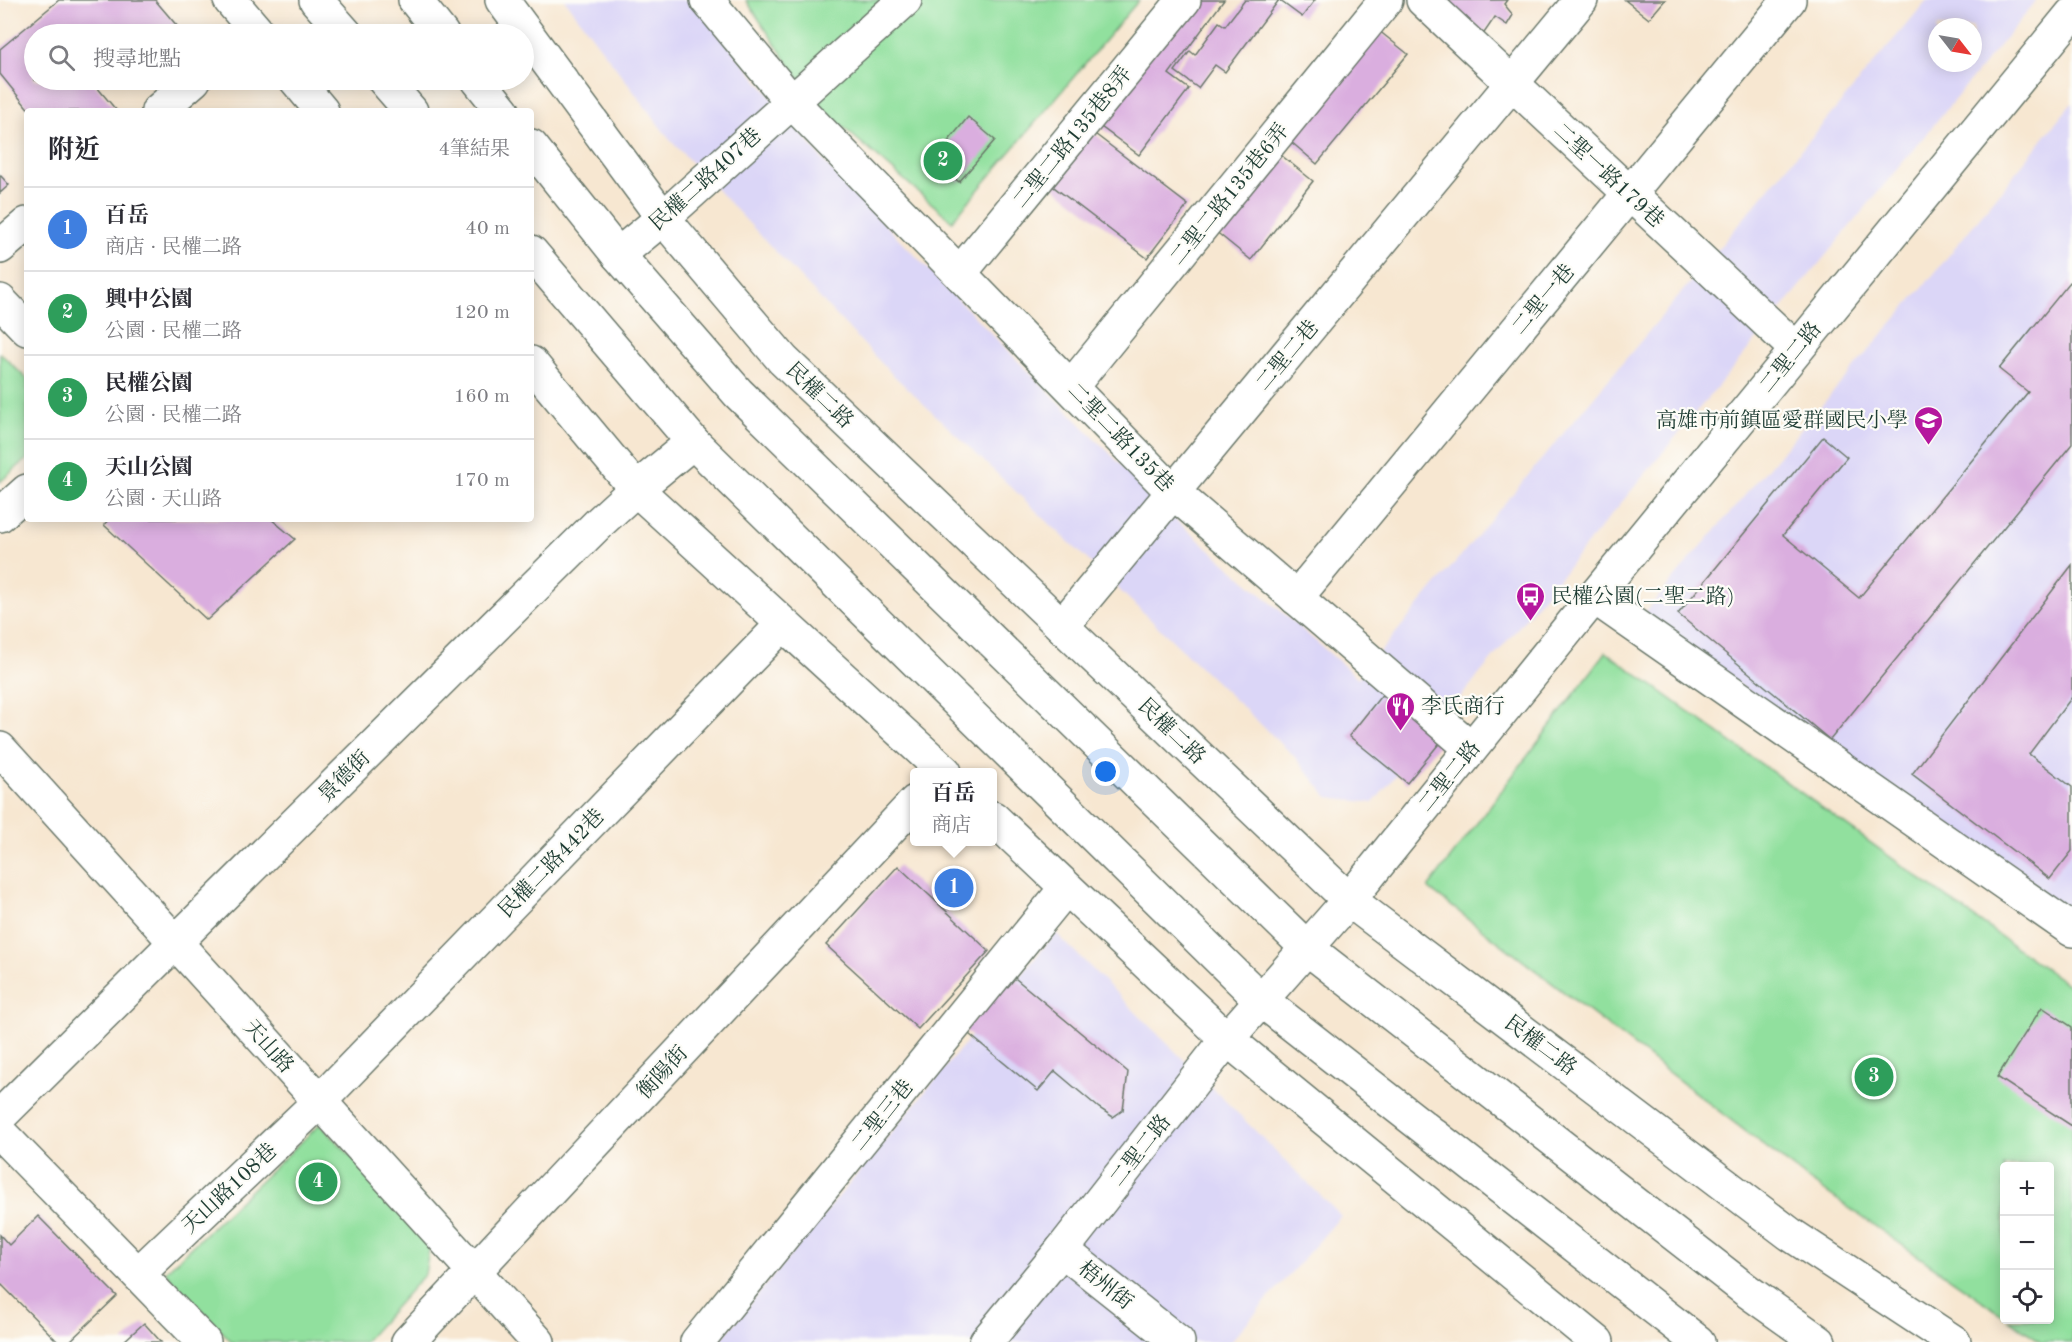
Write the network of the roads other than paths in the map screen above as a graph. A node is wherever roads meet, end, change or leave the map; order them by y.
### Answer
1 (230, 0) edge
2 (316, 0) edge
3 (415, 0) edge
4 (502, 0) edge
5 (707, 0) edge
6 (905, 0) edge
7 (1184, 0) edge
8 (1386, 0) edge
9 (1423, 0) edge
10 (1581, 0) edge
11 (1789, 0) edge
12 (2072, 14) edge
13 (247, 24) edge
14 (337, 24) edge
15 (434, 24) edge
16 (520, 24) edge
17 (534, 43) edge
18 (1512, 83) junction
19 (182, 90) edge
20 (304, 90) edge
21 (393, 90) edge
22 (486, 90) edge
23 (792, 102) junction
24 (161, 108) edge
25 (319, 108) edge
26 (408, 108) edge
27 (501, 108) edge
28 (534, 150) edge
29 (1629, 194) junction
30 (663, 218) junction
31 (24, 227) edge
32 (0, 247) edge
33 (618, 255) junction
34 (534, 256) edge
35 (960, 273) junction
36 (0, 301) edge
37 (24, 326) edge
38 (1796, 349) junction
39 (534, 367) edge
40 (1071, 387) junction
41 (693, 442) junction
42 (636, 489) junction
43 (1173, 492) junction
44 (24, 494) edge
45 (0, 515) edge
46 (1594, 597) junction
47 (1296, 598) junction
48 (783, 624) junction
49 (1062, 626) junction
50 (1471, 748) junction
51 (5, 765) edge
52 (939, 768) edge
53 (910, 807) edge
54 (997, 822) edge
55 (1066, 888) junction
56 (1349, 900) junction
57 (2072, 930) edge
58 (176, 943) junction
59 (1307, 948) junction
60 (1261, 1000) junction
61 (1227, 1040) junction
62 (320, 1102) junction
63 (0, 1116) edge
64 (0, 1133) edge
65 (1062, 1250) junction
66 (474, 1272) junction
67 (138, 1274) junction
68 (204, 1342) edge
69 (408, 1342) edge
70 (538, 1342) edge
71 (697, 1342) edge
72 (986, 1342) edge
73 (1178, 1342) edge
74 (1598, 1342) edge
75 (1698, 1342) edge
76 (1819, 1342) edge
77 (1954, 1342) edge

1 - 13 street
2 - 14 street
3 - 15 street
4 - 16 street, 民權二路
5 - 23 street, 二聖二路135巷
6 - 23 street, 民權二路407巷
7 - 35 street, 二聖二路135巷8弄
8 - 40 street, 二聖二路135巷6弄
9 - 18 street, 二聖一路179巷
10 - 18 street, 二聖二巷
11 - 29 street, 二聖一巷
12 - 38 street, 二聖二路
17 - 30 street, 民權二路
18 - 29 street, 二聖一路179巷
18 - 43 street, 二聖二巷
19 - 24 street
20 - 25 street
21 - 26 street
22 - 27 street
23 - 30 street, 民權二路407巷
23 - 35 street, 二聖二路135巷
28 - 33 street
29 - 38 street, 二聖一路179巷
29 - 47 street, 二聖一巷
30 - 33 street, 民權二路407巷
30 - 49 street, 民權二路
31 - 32 street
33 - 59 street
34 - 41 street
35 - 40 street, 二聖二路135巷
36 - 37 street
38 - 46 street, 二聖二路
39 - 42 street
40 - 43 street, 二聖二路135巷
41 - 42 street, 景德街
41 - 60 street
42 - 48 street
42 - 58 street, 景德街
43 - 47 street, 二聖二路135巷
43 - 49 street, 二聖二巷
44 - 45 street
46 - 50 street, 二聖二路
46 - 57 street
47 - 50 street, 二聖二路135巷
48 - 52 street
48 - 62 street, 民權二路442巷
49 - 56 street, 民權二路
50 - 56 street, 二聖二路
51 - 58 street, 天山路
53 - 66 street, 衡陽街
54 - 55 street
55 - 61 street
55 - 71 street, 二聖三巷
56 - 59 street, 二聖二路
56 - 77 street, 民權二路
58 - 62 street, 天山路
58 - 63 street, 景德街
59 - 60 street, 二聖二路
59 - 76 street
60 - 61 street, 二聖二路
60 - 75 street
61 - 65 street, 二聖二路
61 - 74 street
62 - 66 street, 天山路
62 - 67 street, 天山路108巷
64 - 67 street
65 - 72 street, 二聖二路
65 - 73 street, 梧州街
66 - 69 street, 衡陽街
66 - 70 street, 天山路
67 - 68 street

